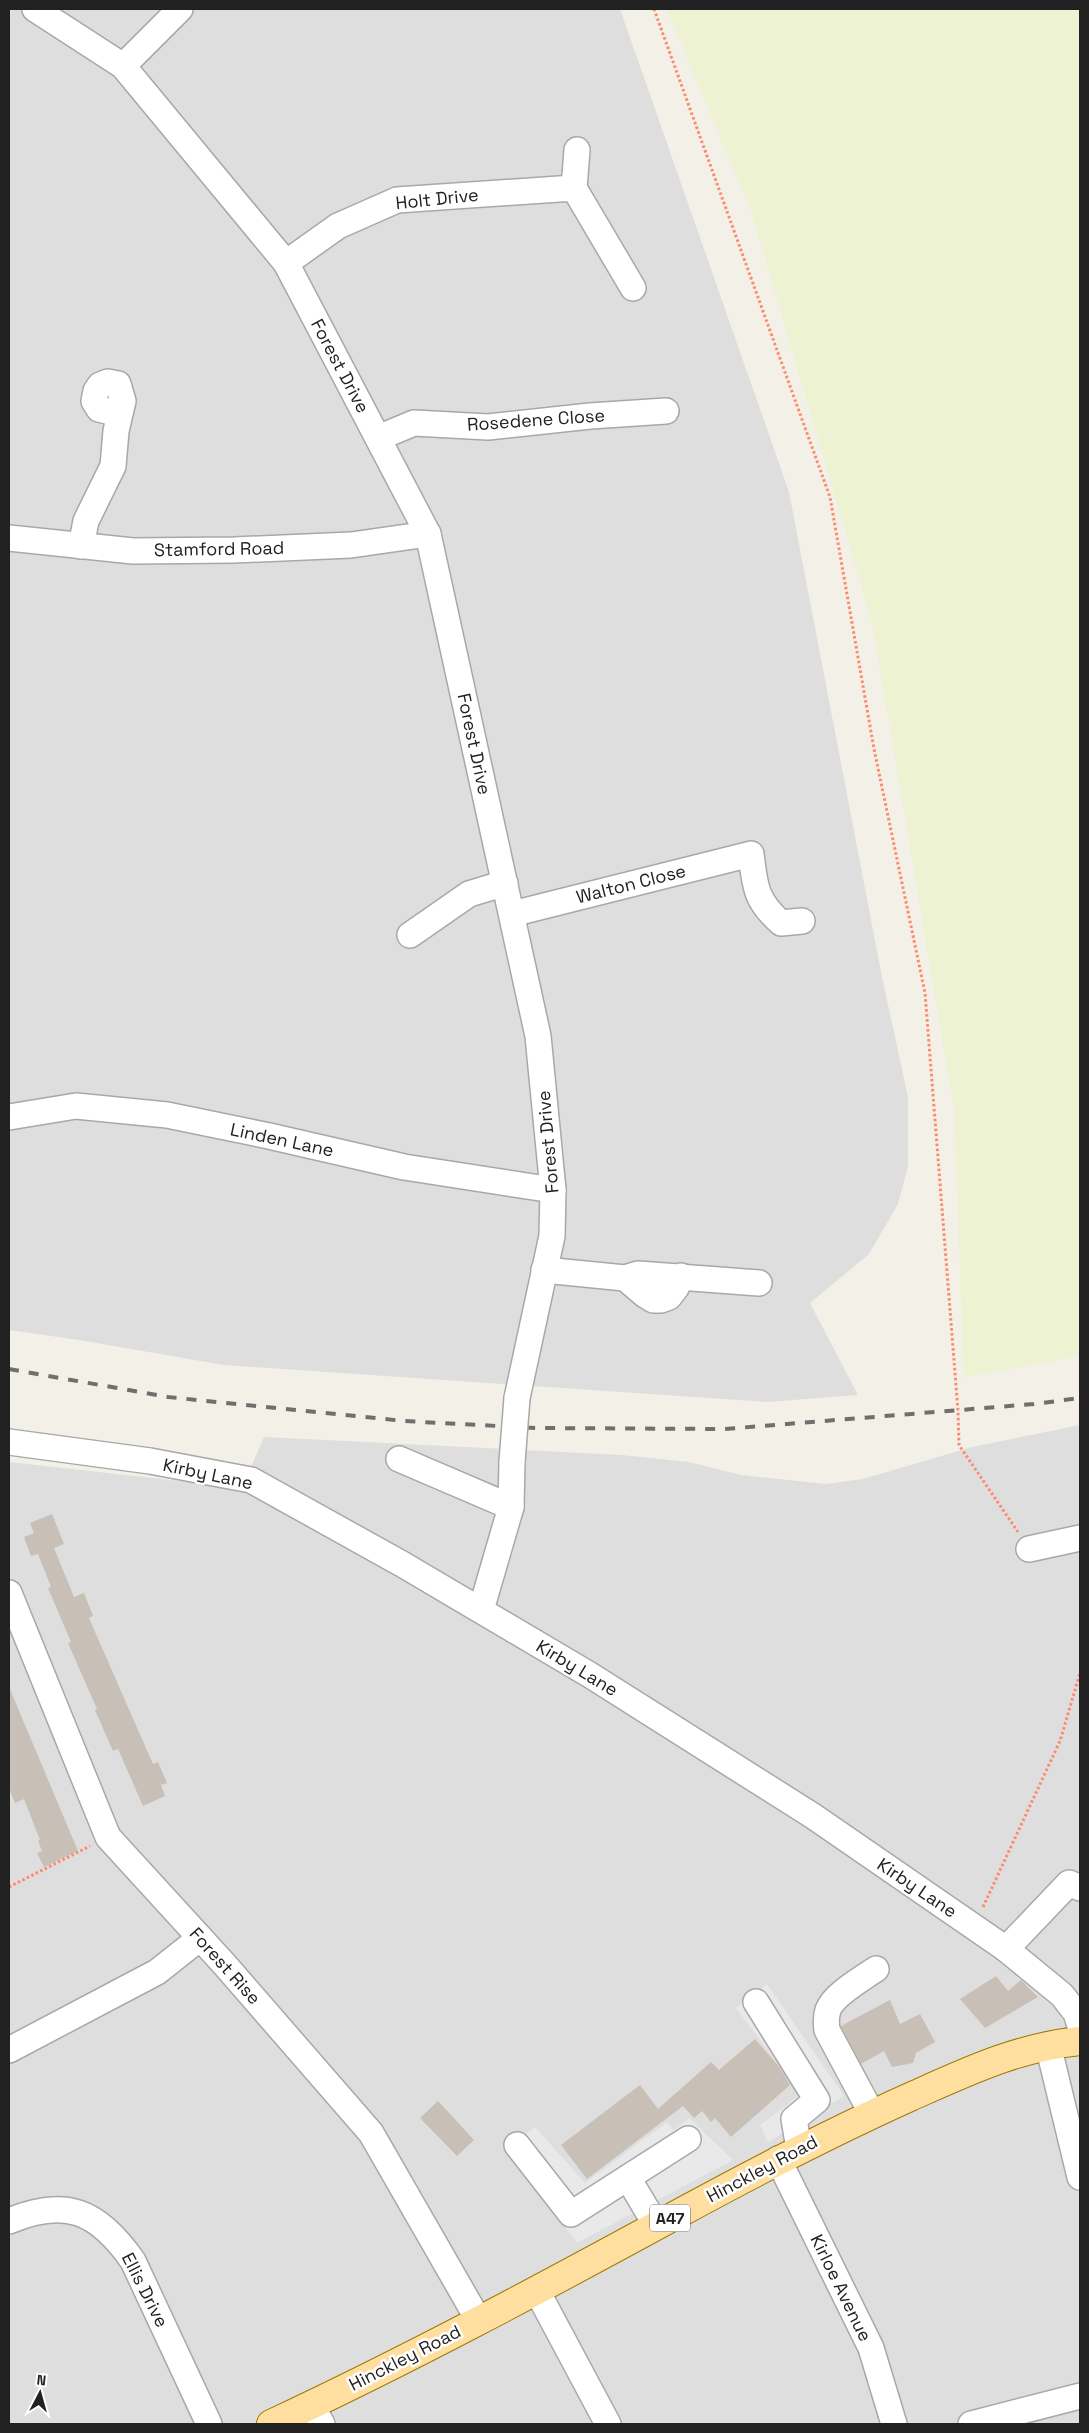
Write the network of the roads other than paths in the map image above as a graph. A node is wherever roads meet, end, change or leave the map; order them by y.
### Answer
1 (35, 9) edge
2 (180, 9) edge
3 (123, 66) junction
4 (577, 150) dead end
5 (574, 188) junction
6 (286, 263) junction
7 (633, 288) dead end
8 (120, 409) dead end
9 (666, 411) dead end
10 (378, 438) junction
11 (428, 534) junction
12 (9, 538) edge
13 (80, 546) junction
14 (505, 883) junction
15 (512, 914) junction
16 (802, 921) dead end
17 (410, 935) dead end
18 (9, 1117) edge
19 (553, 1190) junction
20 (544, 1270) junction
21 (759, 1283) dead end
22 (9, 1442) edge
23 (399, 1459) dead end
24 (511, 1507) junction
25 (1080, 1538) edge
26 (1029, 1549) road end
27 (9, 1592) edge
28 (481, 1610) junction
29 (1080, 1888) edge
30 (200, 1938) junction
31 (1006, 1949) junction
32 (876, 1969) dead end
33 (756, 2002) dead end
34 (1080, 2026) edge
35 (1080, 2041) edge
36 (1048, 2045) junction
37 (9, 2050) edge
38 (872, 2114) junction
39 (688, 2140) dead end
40 (517, 2145) dead end
41 (788, 2154) junction
42 (1080, 2177) edge
43 (628, 2178) junction
44 (9, 2221) edge
45 (656, 2225) junction
46 (536, 2291) junction
47 (479, 2321) junction
48 (1080, 2396) edge
49 (316, 2415) edge
50 (890, 2423) edge
51 (209, 2424) edge
52 (270, 2424) edge
53 (608, 2424) edge
54 (971, 2424) edge

1 - 3 street, Forest Drive
2 - 3 street
3 - 6 street, Forest Drive
4 - 5 street
5 - 6 street, Holt Drive
5 - 7 street
6 - 10 street, Forest Drive
8 - 13 street
9 - 10 street, Rosedene Close
10 - 11 street, Forest Drive
11 - 13 street, Stamford Road
11 - 14 street, Forest Drive
12 - 13 street, Stamford Road
14 - 15 street, Forest Drive
14 - 17 street
15 - 16 street, Walton Close
15 - 19 street, Forest Drive
18 - 19 street, Linden Lane
19 - 20 street, Forest Drive
20 - 21 street
20 - 24 street, Forest Drive, bridge
22 - 28 street, Kirby Lane
23 - 24 street
24 - 28 street, Forest Drive
25 - 26 street
27 - 30 street, Forest Rise
28 - 31 street, Kirby Lane
29 - 31 street
30 - 37 street
30 - 47 street, Forest Rise
31 - 34 street, Kirby Lane
32 - 38 street
33 - 41 street, Kirloe Avenue
35 - 36 main road, Hinckley Road / A47
36 - 38 main road, Hinckley Road / A47
36 - 42 street
38 - 41 main road, Hinckley Road / A47
39 - 43 street
40 - 43 street
41 - 45 main road, Hinckley Road / A47
41 - 50 street, Kirloe Avenue
43 - 45 street
44 - 51 street, Ellis Drive
45 - 46 main road, Hinckley Road / A47
46 - 47 main road, Hinckley Road / A47
46 - 53 street
47 - 49 main road, Hinckley Road / A47
48 - 54 street
49 - 52 main road, Hinckley Road / A47

